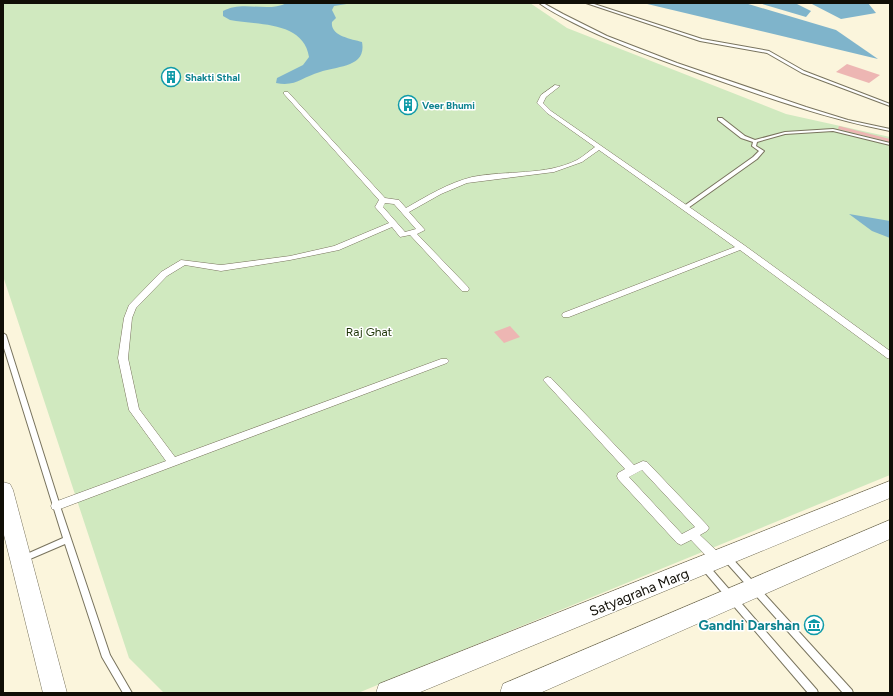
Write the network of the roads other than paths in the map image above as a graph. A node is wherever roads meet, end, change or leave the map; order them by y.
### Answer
1 (541, 3) edge
2 (588, 3) edge
3 (557, 86) dead end
4 (286, 93) dead end
5 (890, 105) edge
6 (720, 119) dead end
7 (890, 130) edge
8 (755, 141) junction
9 (890, 144) edge
10 (600, 147) junction
11 (383, 200) junction
12 (686, 207) junction
13 (405, 212) junction
14 (393, 224) junction
15 (412, 233) junction
16 (741, 248) junction
17 (465, 289) dead end
18 (594, 304) junction
19 (572, 307) dead end
20 (566, 314) dead end
21 (580, 315) dead end
22 (3, 335) edge
23 (890, 356) edge
24 (429, 361) dead end
25 (444, 361) dead end
26 (436, 370) dead end
27 (412, 373) junction
28 (548, 380) dead end
29 (172, 461) junction
30 (632, 471) junction
31 (890, 489) edge
32 (3, 490) edge
33 (56, 506) junction
34 (890, 529) edge
35 (692, 534) junction
36 (67, 540) junction
37 (20, 560) junction
38 (716, 561) junction
39 (754, 588) junction
40 (730, 598) junction
41 (55, 693) edge
42 (128, 693) edge
43 (388, 693) edge
44 (512, 693) edge
45 (814, 693) edge
46 (849, 693) edge

1 - 7 lane
2 - 5 lane
3 - 10 street
4 - 11 street
6 - 8 lane
8 - 9 lane
8 - 12 lane
10 - 12 street
10 - 13 street
11 - 13 street
11 - 14 street
12 - 16 street
13 - 15 street
14 - 15 street
14 - 29 street
15 - 17 street
16 - 18 street
16 - 23 street
18 - 19 street
18 - 20 street
18 - 21 street
22 - 33 lane
24 - 27 street
25 - 27 street
26 - 27 street
27 - 29 street
28 - 30 street
29 - 33 street
30 - 35 street
30 - 35 street
31 - 38 main road, Satyagraha Marg
32 - 37 main road
33 - 36 lane
34 - 39 main road
35 - 38 street
36 - 37 lane
36 - 42 lane
37 - 41 main road
38 - 39 lane
38 - 40 lane
38 - 43 main road, Satyagraha Marg
39 - 40 main road
39 - 46 lane
40 - 44 main road
40 - 45 lane

